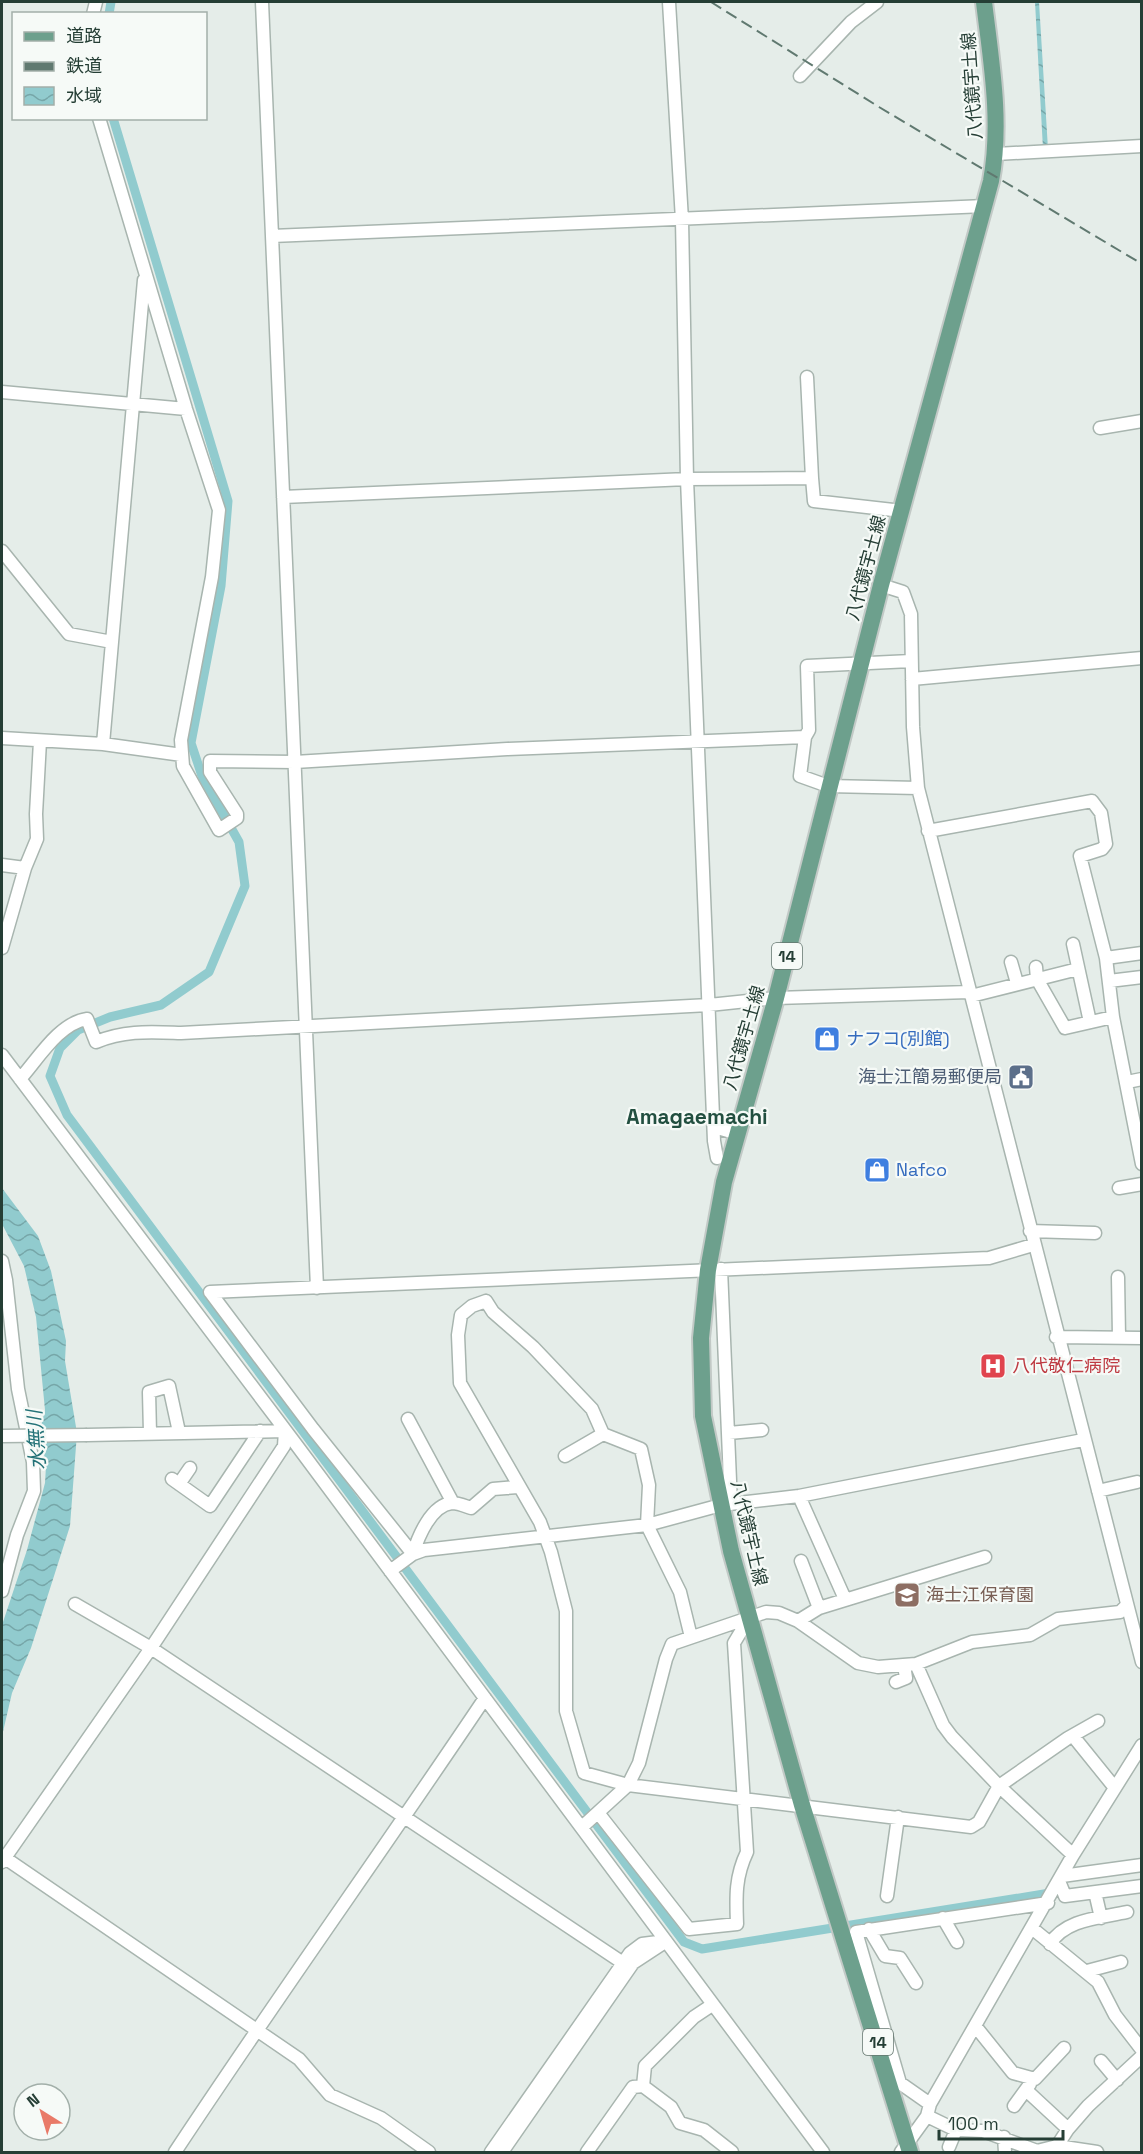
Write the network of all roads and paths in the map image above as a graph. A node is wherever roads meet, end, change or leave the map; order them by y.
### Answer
1 (262, 2) edge
2 (669, 2) edge
3 (878, 2) edge
4 (984, 2) edge
5 (800, 76) dead end
6 (100, 120) edge
7 (1142, 146) edge
8 (996, 154) junction
9 (985, 206) junction
10 (682, 220) junction
11 (272, 236) junction
12 (144, 273) junction
13 (807, 377) dead end
14 (2, 392) edge
15 (132, 405) junction
16 (186, 409) junction
17 (1142, 421) edge
18 (1100, 428) dead end
19 (812, 478) junction
20 (687, 479) junction
21 (283, 497) junction
22 (902, 512) junction
23 (2, 551) edge
24 (881, 585) junction
25 (112, 642) junction
26 (1142, 658) edge
27 (911, 661) junction
28 (861, 665) junction
29 (912, 679) junction
30 (805, 737) junction
31 (2, 738) edge
32 (40, 741) junction
33 (699, 741) junction
34 (103, 744) junction
35 (182, 755) junction
36 (295, 762) junction
37 (828, 786) junction
38 (918, 788) junction
39 (928, 831) junction
40 (2, 865) edge
41 (25, 868) junction
42 (1073, 944) dead end
43 (2, 948) edge
44 (1142, 953) edge
45 (1106, 958) junction
46 (1011, 962) dead end
47 (1078, 969) junction
48 (1037, 973) junction
49 (1142, 977) edge
50 (1109, 981) junction
51 (1017, 983) junction
52 (970, 994) junction
53 (776, 998) junction
54 (710, 1005) junction
55 (1113, 1017) junction
56 (1090, 1022) junction
57 (305, 1026) junction
58 (2, 1055) edge
59 (20, 1079) junction
60 (1142, 1079) edge
61 (1127, 1082) junction
62 (714, 1127) junction
63 (738, 1134) junction
64 (717, 1158) dead end
65 (1142, 1164) edge
66 (1142, 1184) edge
67 (1119, 1188) dead end
68 (1030, 1230) junction
69 (1095, 1233) dead end
70 (1033, 1245) junction
71 (2, 1261) edge
72 (714, 1270) junction
73 (1118, 1277) dead end
74 (492, 1281) junction
75 (317, 1288) junction
76 (486, 1301) junction
77 (1056, 1337) junction
78 (1119, 1337) junction
79 (1142, 1338) edge
80 (408, 1419) dead end
81 (762, 1430) dead end
82 (260, 1431) junction
83 (285, 1431) junction
84 (179, 1432) junction
85 (150, 1433) junction
86 (729, 1433) junction
87 (603, 1434) junction
88 (2, 1436) edge
89 (1083, 1440) junction
90 (565, 1456) dead end
91 (190, 1468) dead end
92 (1137, 1482) dead end
93 (518, 1487) junction
94 (1098, 1491) junction
95 (799, 1496) junction
96 (453, 1503) junction
97 (726, 1504) junction
98 (647, 1525) junction
99 (544, 1536) junction
100 (413, 1554) junction
101 (985, 1557) dead end
102 (801, 1561) dead end
103 (390, 1572) junction
104 (2, 1591) edge
105 (845, 1599) junction
106 (75, 1604) dead end
107 (1127, 1605) junction
108 (819, 1608) junction
109 (749, 1618) junction
110 (798, 1621) junction
111 (691, 1637) junction
112 (151, 1648) junction
113 (1142, 1662) edge
114 (910, 1664) junction
115 (896, 1682) dead end
116 (485, 1698) junction
117 (1098, 1721) dead end
118 (1073, 1736) junction
119 (1142, 1745) edge
120 (628, 1785) junction
121 (999, 1786) junction
122 (1115, 1788) junction
123 (744, 1800) junction
124 (802, 1805) junction
125 (599, 1814) junction
126 (898, 1817) junction
127 (405, 1818) junction
128 (582, 1827) junction
129 (1073, 1855) junction
130 (3, 1860) edge
131 (1142, 1865) edge
132 (1060, 1880) junction
133 (1142, 1886) edge
134 (1095, 1892) junction
135 (887, 1896) dead end
136 (1048, 1903) junction
137 (1127, 1912) dead end
138 (943, 1918) junction
139 (1101, 1918) junction
140 (869, 1929) junction
141 (1033, 1929) junction
142 (666, 1941) junction
143 (957, 1942) dead end
144 (1050, 1944) junction
145 (1121, 1962) dead end
146 (623, 1963) junction
147 (1087, 1971) junction
148 (916, 1983) dead end
149 (712, 2005) junction
150 (591, 2017) junction
151 (976, 2027) junction
152 (255, 2031) junction
153 (575, 2040) junction
154 (1064, 2048) dead end
155 (1142, 2050) edge
156 (1142, 2056) edge
157 (1101, 2061) dead end
158 (893, 2074) junction
159 (1035, 2079) junction
160 (1117, 2080) junction
161 (643, 2086) junction
162 (1026, 2090) junction
163 (1014, 2106) dead end
164 (928, 2110) junction
165 (1068, 2129) junction
166 (956, 2130) junction
167 (1005, 2138) junction
168 (1057, 2146) junction
169 (948, 2147) dead end
170 (906, 2149) edge
171 (175, 2152) edge
172 (429, 2152) edge
173 (491, 2152) edge
174 (502, 2152) edge
175 (586, 2152) edge
176 (732, 2152) edge
177 (823, 2152) edge
178 (1005, 2152) edge
179 (1097, 2152) edge

1 - 11 street
2 - 10 street
3 - 5 street
4 - 8 main road, 八代鏡宇土線 / 14
6 - 12 street
7 - 8 street
8 - 9 main road, 八代鏡宇土線 / 14
9 - 10 street
9 - 22 main road, 八代鏡宇土線 / 14
10 - 11 street
10 - 20 street
11 - 21 street
12 - 15 street
12 - 16 street
13 - 19 street
14 - 15 street
15 - 16 street
15 - 25 street
16 - 35 street
17 - 18 street
19 - 20 street
19 - 22 street
20 - 21 street
20 - 33 street
21 - 36 street
22 - 24 main road, 八代鏡宇土線 / 14
23 - 25 street
24 - 27 street
24 - 28 main road, 八代鏡宇土線 / 14
25 - 34 street
26 - 29 street
27 - 28 street
27 - 29 street
28 - 30 street
28 - 37 main road, 八代鏡宇土線 / 14
29 - 38 street
30 - 33 street
30 - 37 street
31 - 32 street
32 - 34 street
32 - 41 street
33 - 36 street
33 - 54 street
34 - 35 street
35 - 36 street
36 - 57 street
37 - 38 street
37 - 53 main road, 八代鏡宇土線 / 14
38 - 39 street
39 - 45 street
39 - 52 street
40 - 41 street
41 - 43 street
42 - 47 street
44 - 45 street
45 - 50 street
46 - 51 street
47 - 48 street
47 - 56 street
48 - 51 street
48 - 56 street
49 - 50 street
50 - 55 street
51 - 52 street
52 - 53 street
52 - 68 street
53 - 54 street
53 - 63 main road, 八代鏡宇土線 / 14
54 - 57 street
54 - 62 street
55 - 56 street
55 - 61 street
57 - 59 street
57 - 75 street
58 - 59 street
59 - 83 street
60 - 61 street
61 - 65 street
62 - 63 street
62 - 64 street
63 - 72 main road, 八代鏡宇土線 / 14
66 - 67 street
68 - 69 street
68 - 70 street
70 - 72 street
70 - 77 street
71 - 104 street
72 - 74 street
72 - 86 street
72 - 97 main road, 八代鏡宇土線 / 14
73 - 78 street
74 - 75 street
74 - 76 street
75 - 100 street
76 - 87 street
76 - 93 street
77 - 78 street
77 - 89 street
78 - 79 street
80 - 96 street
81 - 86 street
82 - 83 street
82 - 84 street
82 - 91 street
83 - 103 street
83 - 112 street
84 - 85 street
84 - 85 street
85 - 88 street, bridge
86 - 97 street
87 - 90 street
87 - 98 street
89 - 94 street
89 - 95 street
92 - 94 street
93 - 96 street
93 - 99 street
94 - 107 street
95 - 97 street
95 - 105 street
96 - 100 street
97 - 98 street
97 - 109 main road, 八代鏡宇土線 / 14
98 - 99 street
98 - 111 street
99 - 100 street
99 - 120 street
100 - 103 street
101 - 105 street
102 - 108 street
103 - 116 street
105 - 108 street
106 - 112 street
107 - 113 street
107 - 114 street
108 - 110 street
109 - 110 street
109 - 111 street
109 - 123 street
109 - 124 main road, 八代鏡宇土線 / 14
110 - 114 street
111 - 120 street
112 - 127 street
112 - 130 street
114 - 115 street
114 - 121 street
116 - 127 street
116 - 128 street
117 - 118 street
118 - 121 street
118 - 122 street
119 - 122 street
120 - 123 street
120 - 125 street
121 - 126 street
121 - 129 street
122 - 129 street
123 - 124 street
123 - 125 street
124 - 126 street
124 - 158 main road, 八代鏡宇土線 / 14
125 - 128 street
126 - 135 street
127 - 146 street
127 - 152 street
128 - 142 street
129 - 132 street
130 - 152 street
131 - 132 street
132 - 134 street
132 - 136 street
133 - 134 street
134 - 139 street
136 - 138 street
136 - 141 street
137 - 139 street
138 - 140 street
138 - 143 street
139 - 144 street
140 - 148 street
140 - 158 street
141 - 144 street
141 - 151 street
142 - 146 street
142 - 149 street
142 - 150 street
144 - 147 street
145 - 147 street
146 - 150 street
147 - 155 street
149 - 161 street
149 - 177 street
150 - 153 street
151 - 159 street
151 - 164 street
152 - 171 street
152 - 172 street
153 - 173 street
153 - 174 street
154 - 159 street
156 - 160 street
157 - 160 street
158 - 164 street
158 - 170 main road, 八代鏡宇土線 / 14
159 - 162 street
160 - 165 street
161 - 175 street
161 - 176 street
162 - 163 street
162 - 165 street
164 - 166 street
164 - 170 street
165 - 168 street
166 - 167 street
166 - 169 street
167 - 168 street
167 - 178 street
168 - 179 street

